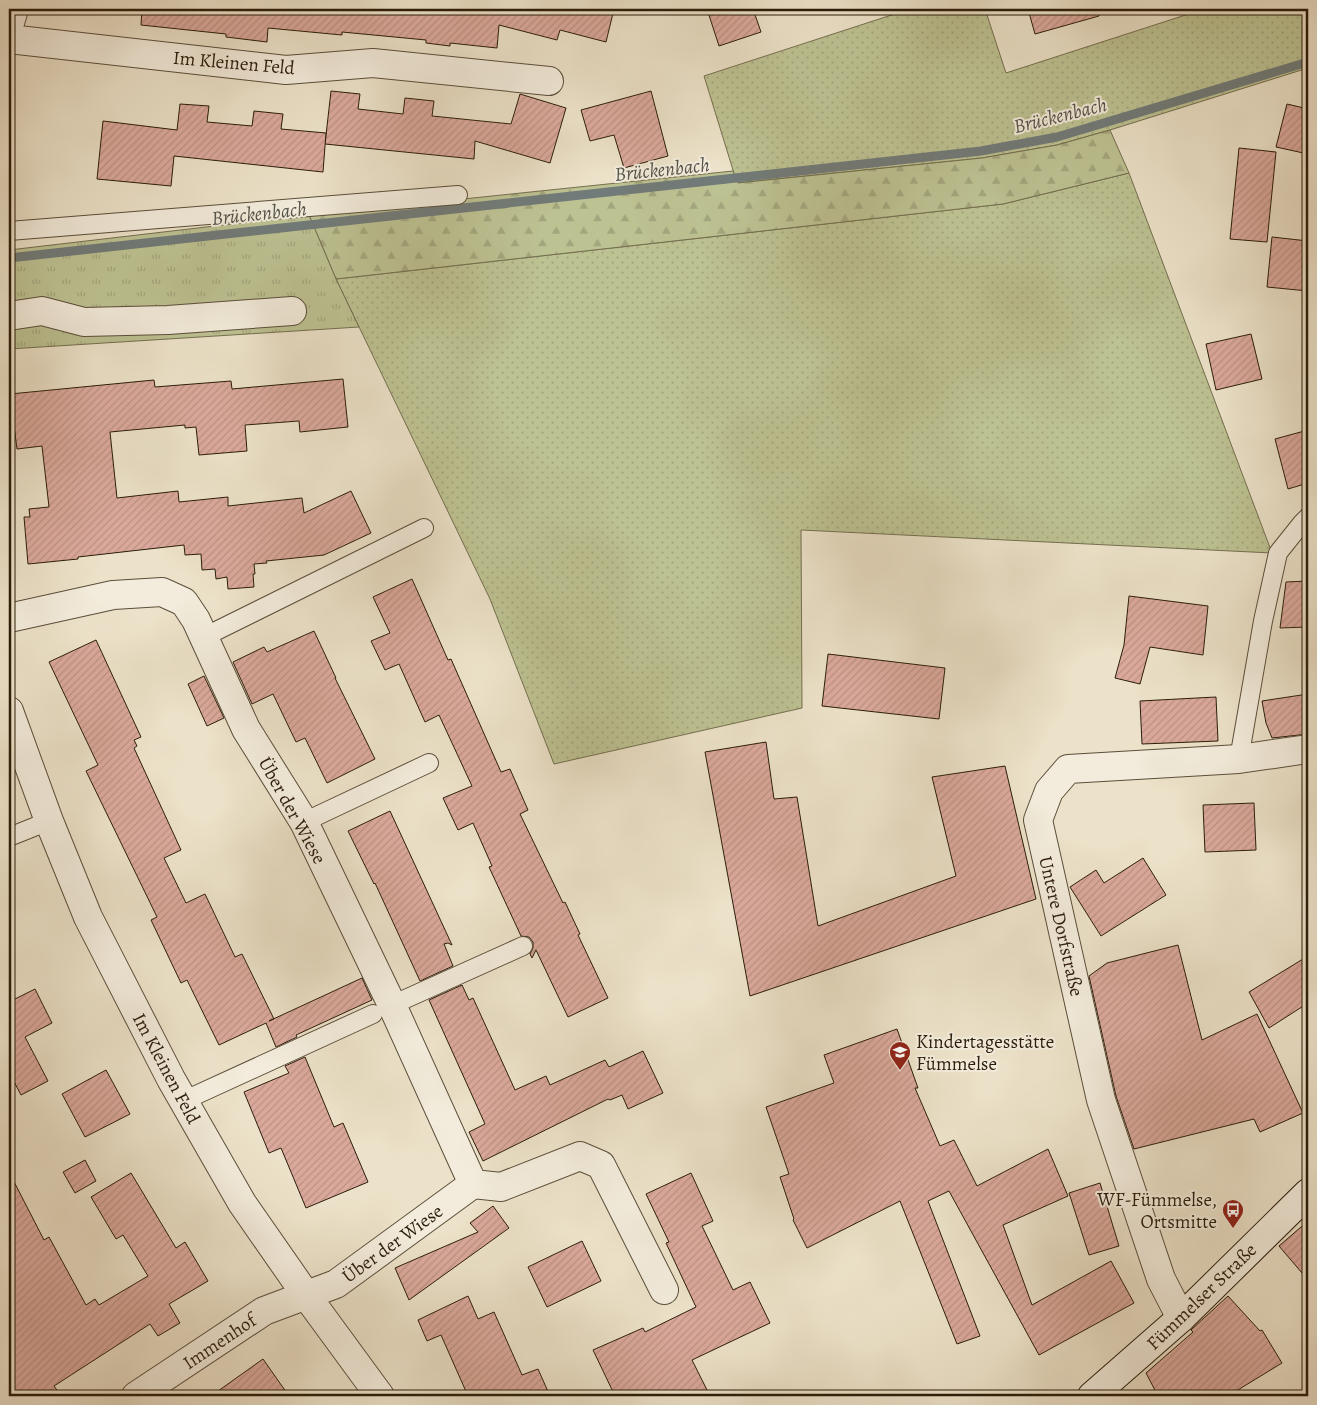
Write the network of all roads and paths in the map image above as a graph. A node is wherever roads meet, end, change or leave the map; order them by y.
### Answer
1 (14, 9) edge
2 (9, 26) edge
3 (9, 39) edge
4 (549, 81) dead end
5 (458, 195) dead end
6 (9, 231) edge
7 (292, 311) dead end
8 (9, 316) edge
9 (1308, 516) edge
10 (424, 528) dead end
11 (9, 618) edge
12 (204, 637) junction
13 (9, 711) edge
14 (1308, 749) edge
15 (1239, 759) junction
16 (429, 763) dead end
17 (49, 821) junction
18 (304, 822) junction
19 (9, 837) edge
20 (523, 946) dead end
21 (382, 1010) junction
22 (183, 1101) junction
23 (474, 1184) junction
24 (1308, 1193) edge
25 (664, 1290) dead end
26 (306, 1295) junction
27 (1181, 1318) junction
28 (136, 1396) edge
29 (380, 1396) edge
30 (1092, 1396) edge

1 - 2 street
3 - 4 street, Im Kleinen Feld
5 - 6 lane
7 - 8 street
9 - 15 lane
10 - 12 lane
11 - 12 street, Über der Wiese
12 - 18 street, Über der Wiese
13 - 17 street, Im Kleinen Feld
14 - 15 street, Untere Dorfstraße
15 - 27 street, Untere Dorfstraße
16 - 18 lane
17 - 19 lane
17 - 22 street, Im Kleinen Feld
18 - 21 street, Über der Wiese
20 - 21 lane
21 - 22 lane
21 - 23 street, Über der Wiese
22 - 26 street, Im Kleinen Feld
23 - 25 street
23 - 26 street, Über der Wiese
24 - 27 street, Fümmelser Straße
26 - 28 street, Immenhof
26 - 29 street, Im Kleinen Feld
27 - 30 street, Fümmelser Straße

